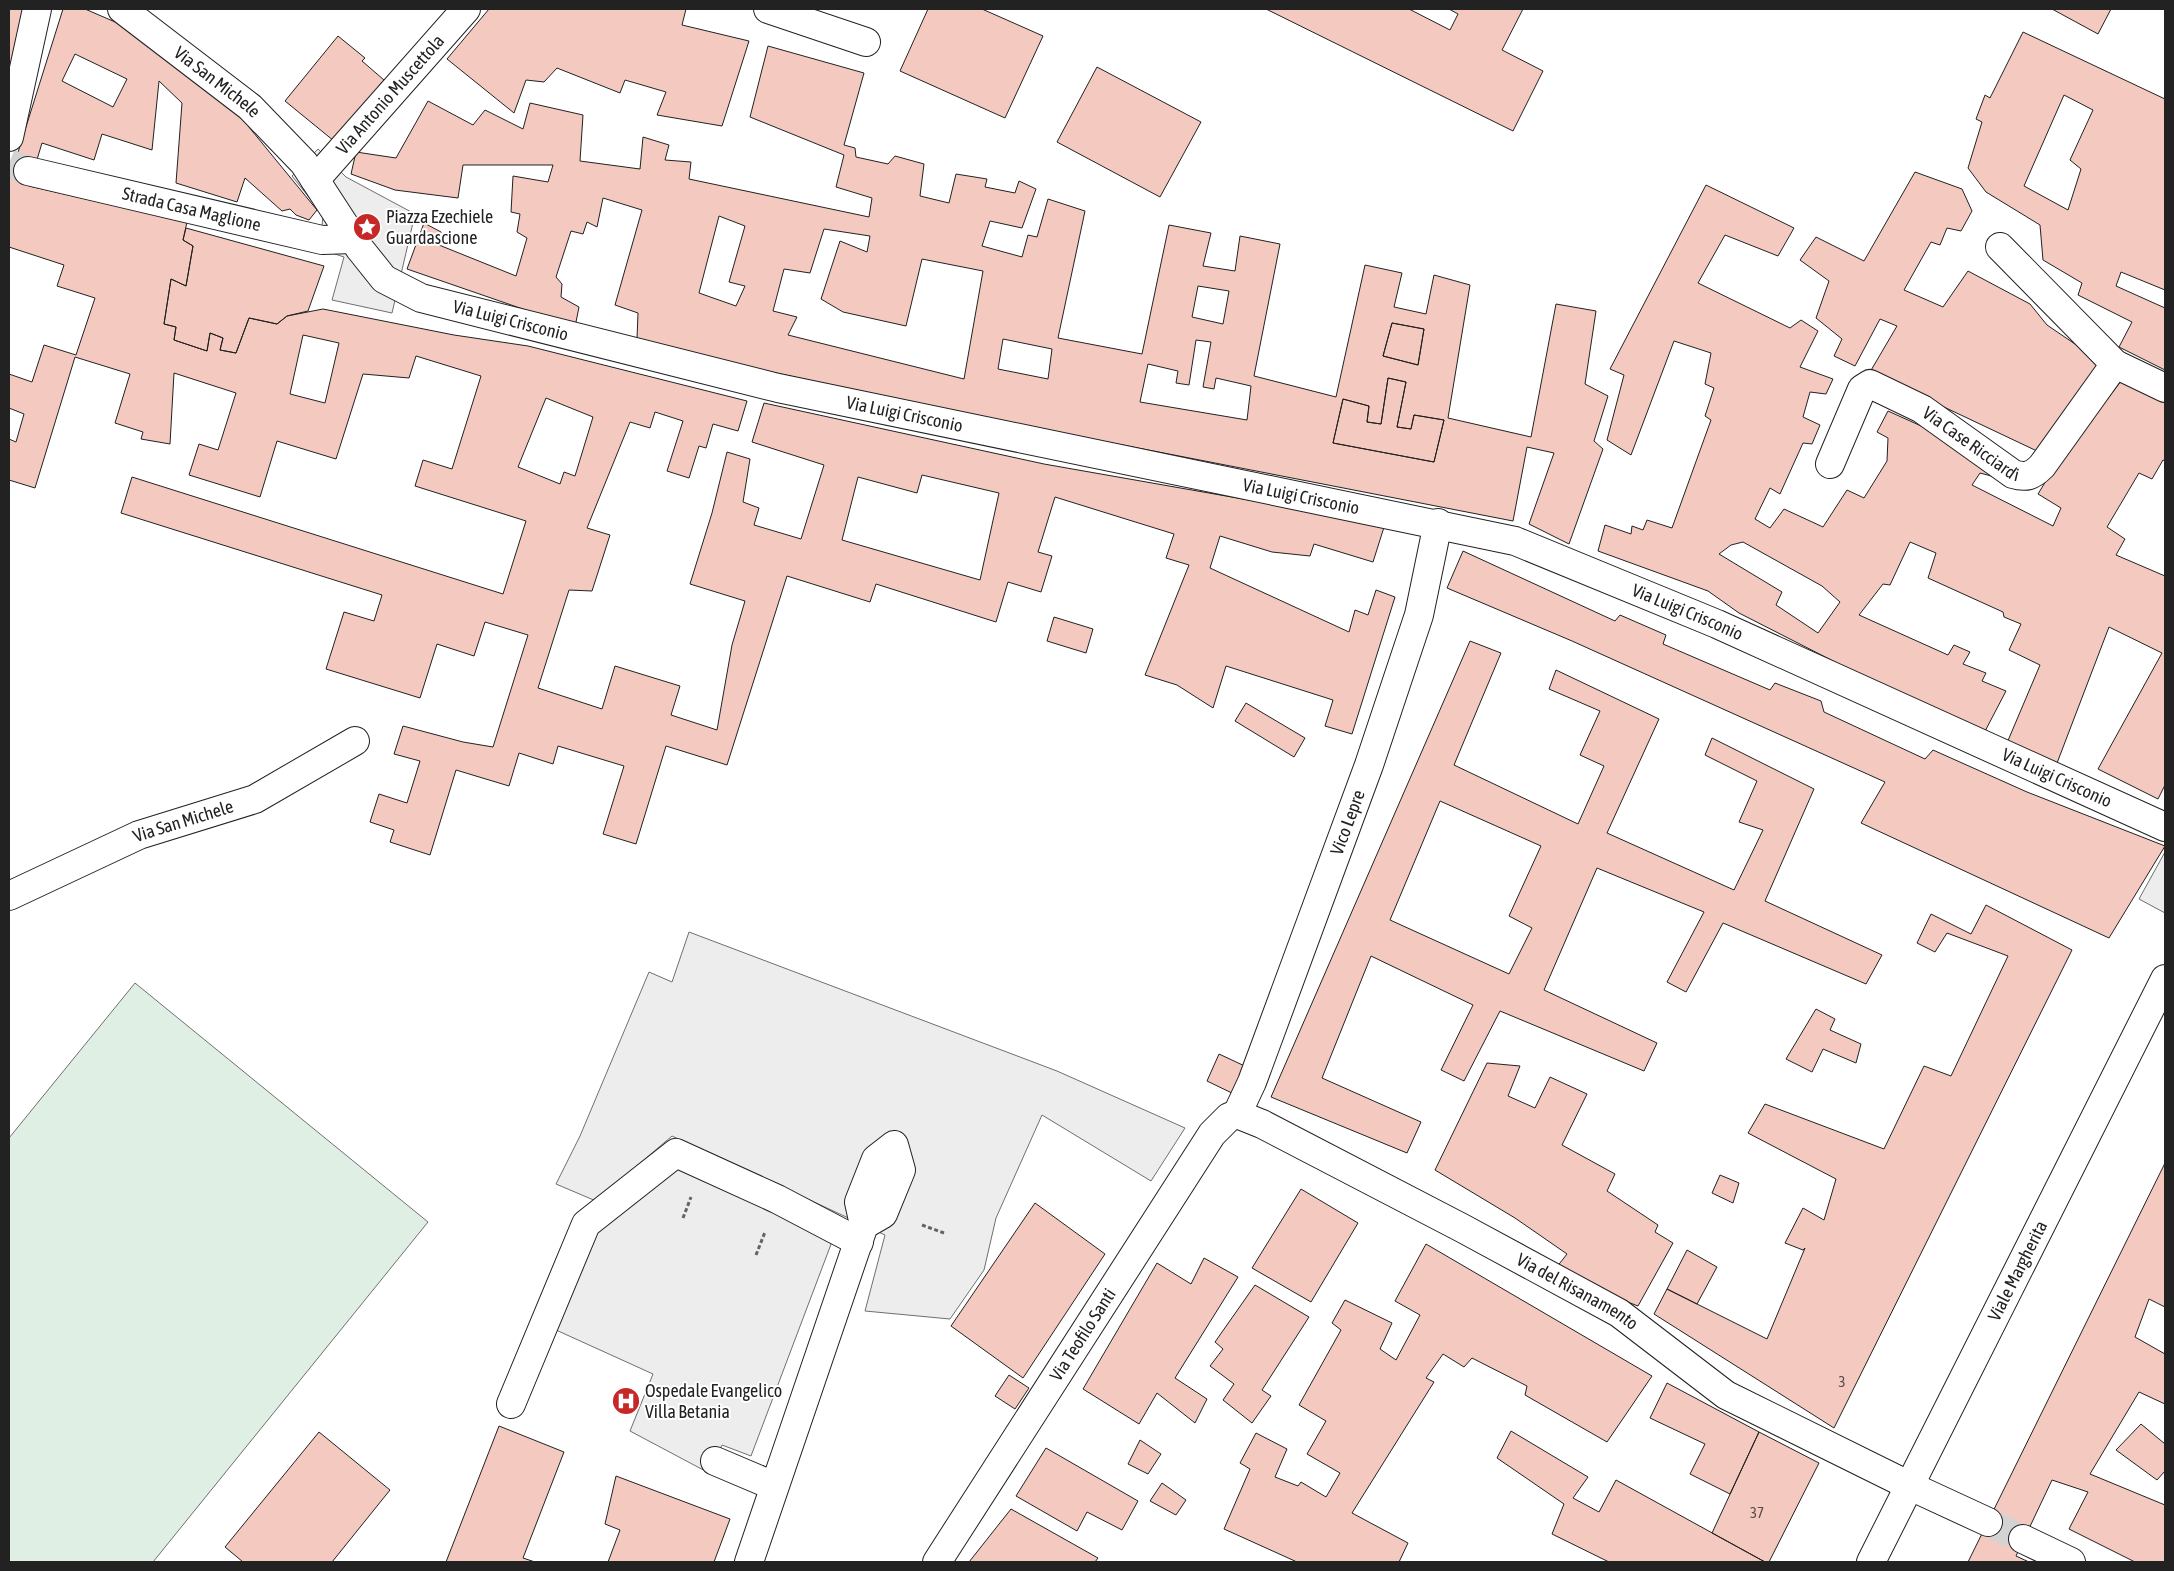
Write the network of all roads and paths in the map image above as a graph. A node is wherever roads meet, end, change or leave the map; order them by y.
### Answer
1 (37, 9) edge
2 (122, 9) edge
3 (466, 9) edge
4 (768, 9) edge
5 (866, 42) dead end
6 (9, 137) edge
7 (28, 171) tunnel mouth
8 (310, 171) junction
9 (354, 239) junction
10 (2000, 247) dead end
11 (2115, 364) junction
12 (2165, 388) edge
13 (1830, 464) dead end
14 (1438, 524) junction
15 (355, 741) dead end
16 (2165, 827) edge
17 (9, 896) edge
18 (2165, 979) edge
19 (1237, 1114) junction
20 (922, 1225) dead end
21 (944, 1233) dead end
22 (511, 1404) dead end
23 (715, 1461) dead end
24 (1908, 1485) junction
25 (774, 1486) junction
26 (1988, 1522) tunnel mouth
27 (2023, 1539) tunnel mouth
28 (749, 1562) edge
29 (937, 1562) edge
30 (1871, 1562) edge
31 (2071, 1562) edge

1 - 6 street
2 - 8 street, Via San Michele
3 - 8 street, Via Antonio Muscettola
4 - 5 street
7 - 9 street, Strada Casa Maglione
8 - 9 street
9 - 14 street, Via Luigi Crisconio
10 - 11 street
11 - 12 street
11 - 13 street, Via Case Ricciardi
14 - 16 street, Via Luigi Crisconio
14 - 19 street, Vico Lepre
15 - 17 street, Via San Michele
18 - 24 street, Viale Margherita
19 - 24 street, Via del Risanamento
19 - 29 street, Via Teofilo Santi
20 - 21 path
22 - 25 street
23 - 25 street
24 - 26 street, Via del Risanamento
24 - 30 street, Viale Margherita
25 - 28 street
27 - 31 street

